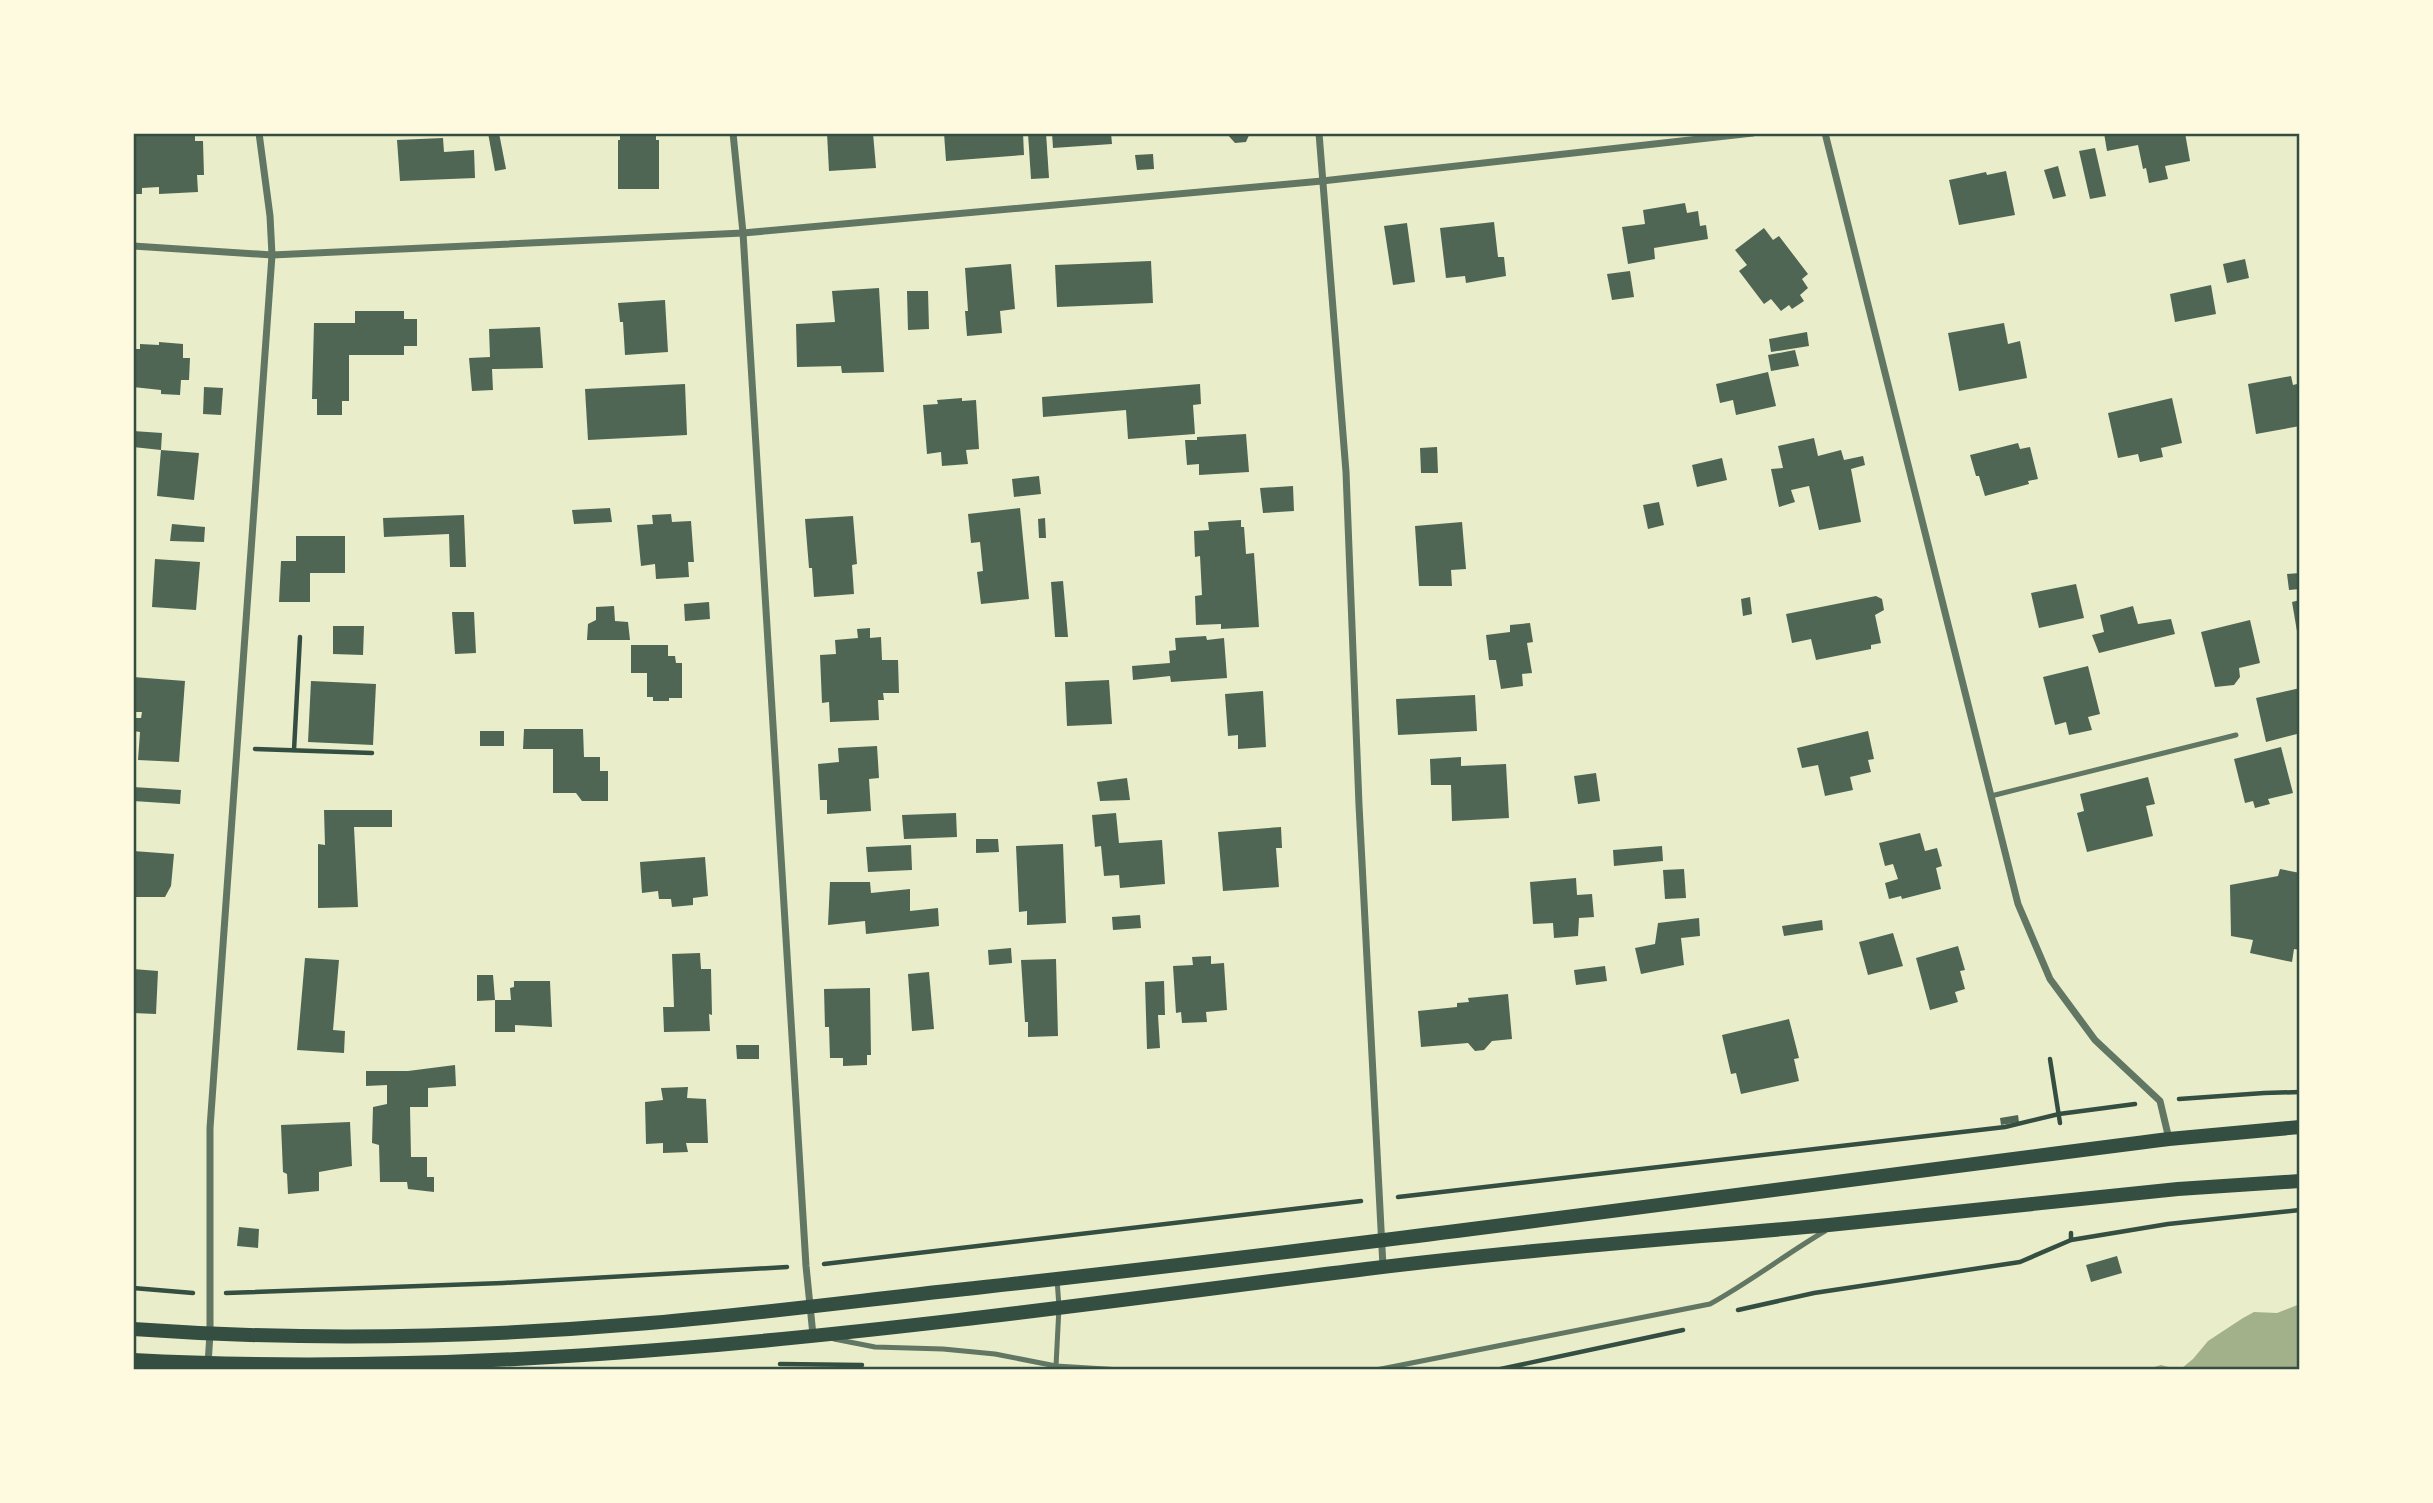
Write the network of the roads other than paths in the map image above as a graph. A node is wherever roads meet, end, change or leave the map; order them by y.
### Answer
1 (259, 133) edge
2 (733, 133) edge
3 (1319, 133) edge
4 (1753, 133) edge
5 (1825, 133) edge
6 (1322, 181) junction
7 (743, 233) junction
8 (133, 246) edge
9 (272, 255) junction
10 (2236, 734) dead end
11 (1991, 796) junction
12 (2300, 1127) edge
13 (2169, 1139) junction
14 (2300, 1181) edge
15 (1835, 1224) junction
16 (1383, 1240) junction
17 (1383, 1267) junction
18 (1056, 1279) junction
19 (810, 1306) junction
20 (1059, 1307) junction
21 (133, 1329) edge
22 (210, 1334) junction
23 (813, 1335) junction
24 (133, 1360) edge
25 (208, 1364) junction
26 (1056, 1366) junction
27 (1122, 1370) edge
28 (1376, 1370) edge

1 - 9 street
2 - 7 street
3 - 6 street
4 - 6 street
5 - 11 street
6 - 7 street
6 - 16 street
7 - 9 street
7 - 19 street
8 - 9 street
9 - 22 street
10 - 11 lane
11 - 13 street
12 - 13 main road
13 - 16 main road
14 - 15 main road
15 - 17 main road
15 - 28 lane
16 - 17 street
16 - 18 main road
17 - 20 main road
18 - 19 main road
18 - 20 lane
19 - 22 main road
19 - 23 street
20 - 23 main road
20 - 26 lane
21 - 22 main road
22 - 25 street
23 - 25 main road
23 - 26 lane
24 - 25 main road
26 - 27 lane

